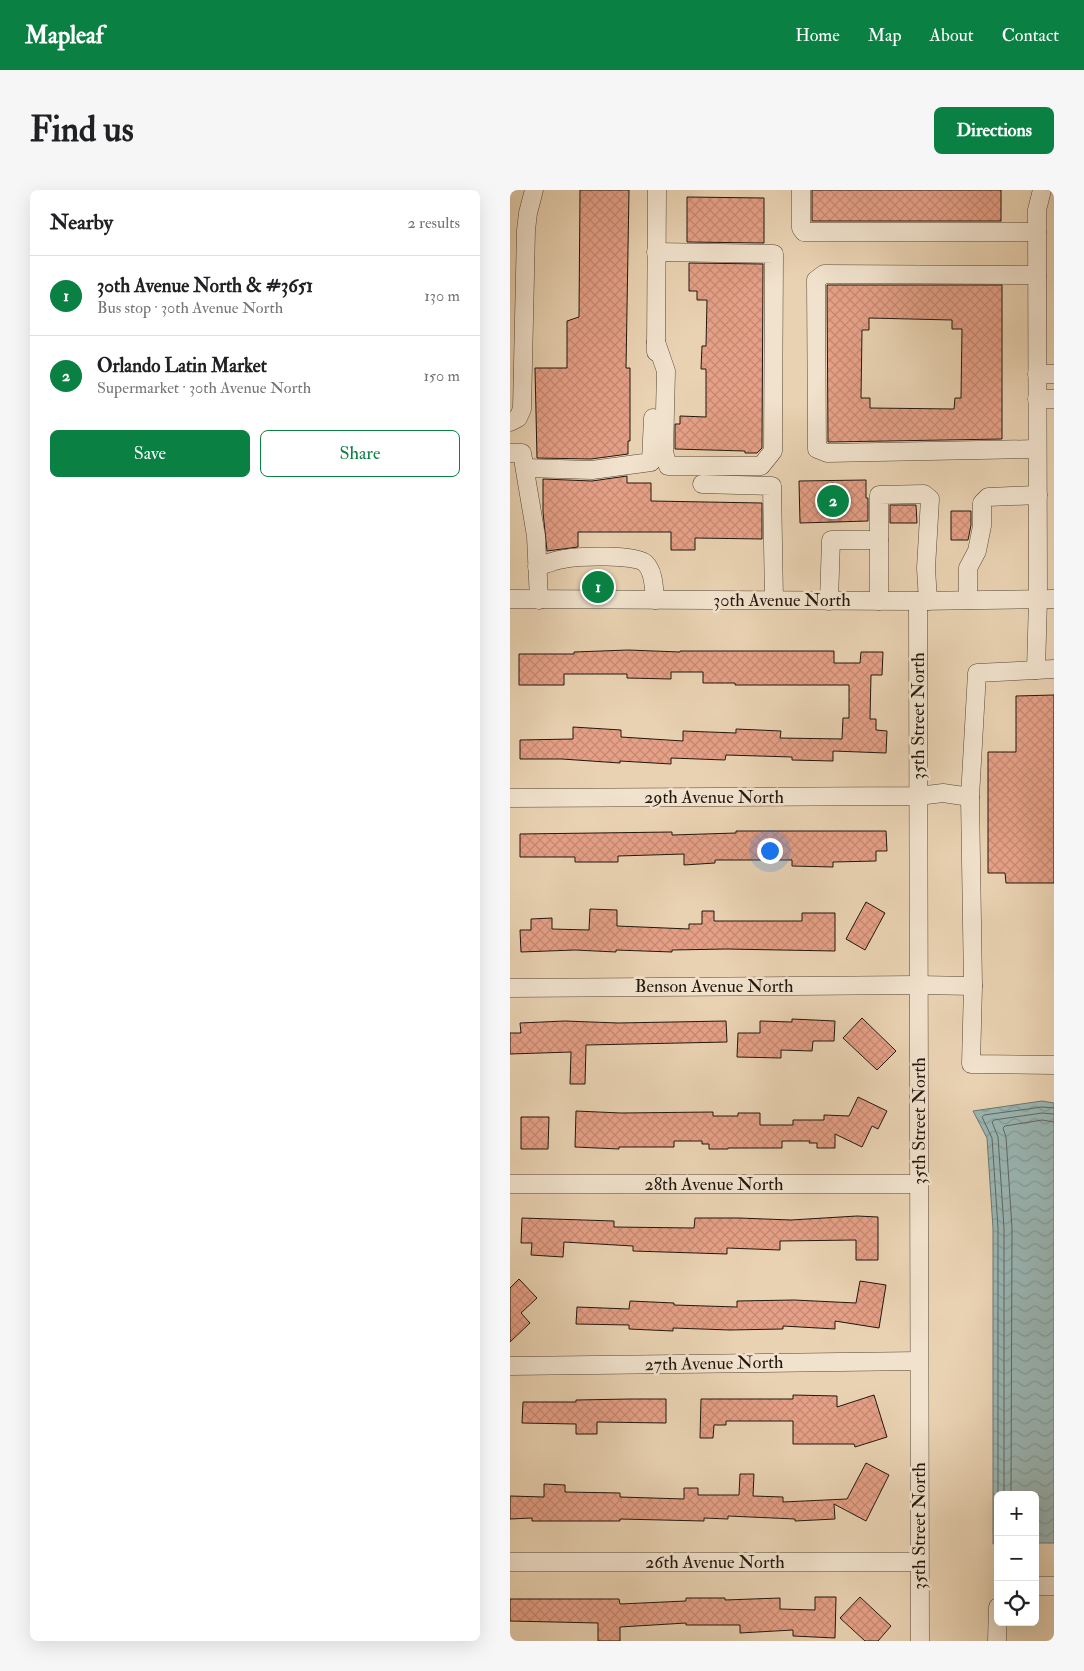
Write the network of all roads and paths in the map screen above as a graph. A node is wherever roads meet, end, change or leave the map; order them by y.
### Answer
1 (534, 190) edge
2 (657, 190) edge
3 (801, 190) edge
4 (1042, 190) edge
5 (1037, 232) junction
6 (656, 252) junction
7 (1037, 275) junction
8 (656, 342) junction
9 (1046, 374) edge
10 (1046, 399) edge
11 (510, 422) edge
12 (1037, 449) junction
13 (510, 453) edge
14 (525, 468) junction
15 (702, 484) dead end
16 (1038, 495) junction
17 (879, 540) junction
18 (538, 567) junction
19 (1046, 599) edge
20 (510, 600) edge
21 (539, 600) junction
22 (655, 600) junction
23 (774, 600) junction
24 (968, 600) junction
25 (829, 601) junction
26 (879, 601) junction
27 (923, 601) junction
28 (1054, 669) edge
29 (1036, 670) junction
30 (918, 796) junction
31 (970, 796) junction
32 (510, 798) edge
33 (918, 985) junction
34 (973, 986) junction
35 (510, 988) edge
36 (1054, 1065) edge
37 (510, 1184) edge
38 (919, 1184) junction
39 (919, 1361) junction
40 (510, 1366) edge
41 (510, 1562) edge
42 (919, 1562) junction
43 (1039, 1586) edge
44 (1054, 1586) edge
45 (997, 1626) edge
46 (920, 1641) edge
47 (997, 1641) edge

1 - 11 street
2 - 6 street
3 - 5 street
4 - 5 street
5 - 7 street
6 - 8 street
6 - 8 street
7 - 9 street
7 - 12 street
8 - 14 street
9 - 10 street
10 - 12 street
12 - 16 street
13 - 14 street
14 - 18 street
15 - 23 street
16 - 19 street
16 - 24 street
17 - 25 street
17 - 26 street
17 - 27 street, 35th Street North
18 - 21 street
18 - 22 street
19 - 24 street, 30th Avenue North
19 - 29 street
20 - 21 street, 30th Avenue North
21 - 22 street, 30th Avenue North
22 - 23 street, 30th Avenue North
23 - 25 street, 30th Avenue North
24 - 27 street, 30th Avenue North
25 - 26 street, 30th Avenue North
26 - 27 street, 30th Avenue North
27 - 30 street, 35th Street North
28 - 29 street
29 - 31 street
30 - 31 street, 29th Avenue North
30 - 32 street, 29th Avenue North
30 - 33 street, 35th Street North
31 - 34 street
33 - 34 street, Benson Avenue North
33 - 35 street, Benson Avenue North
33 - 38 street, 35th Street North
34 - 36 street
37 - 38 street, 28th Avenue North
38 - 39 street, 35th Street North
39 - 40 street, 27th Avenue North
39 - 42 street, 35th Street North
41 - 42 street, 26th Avenue North
42 - 46 street, 35th Street North
43 - 44 street
45 - 47 street

